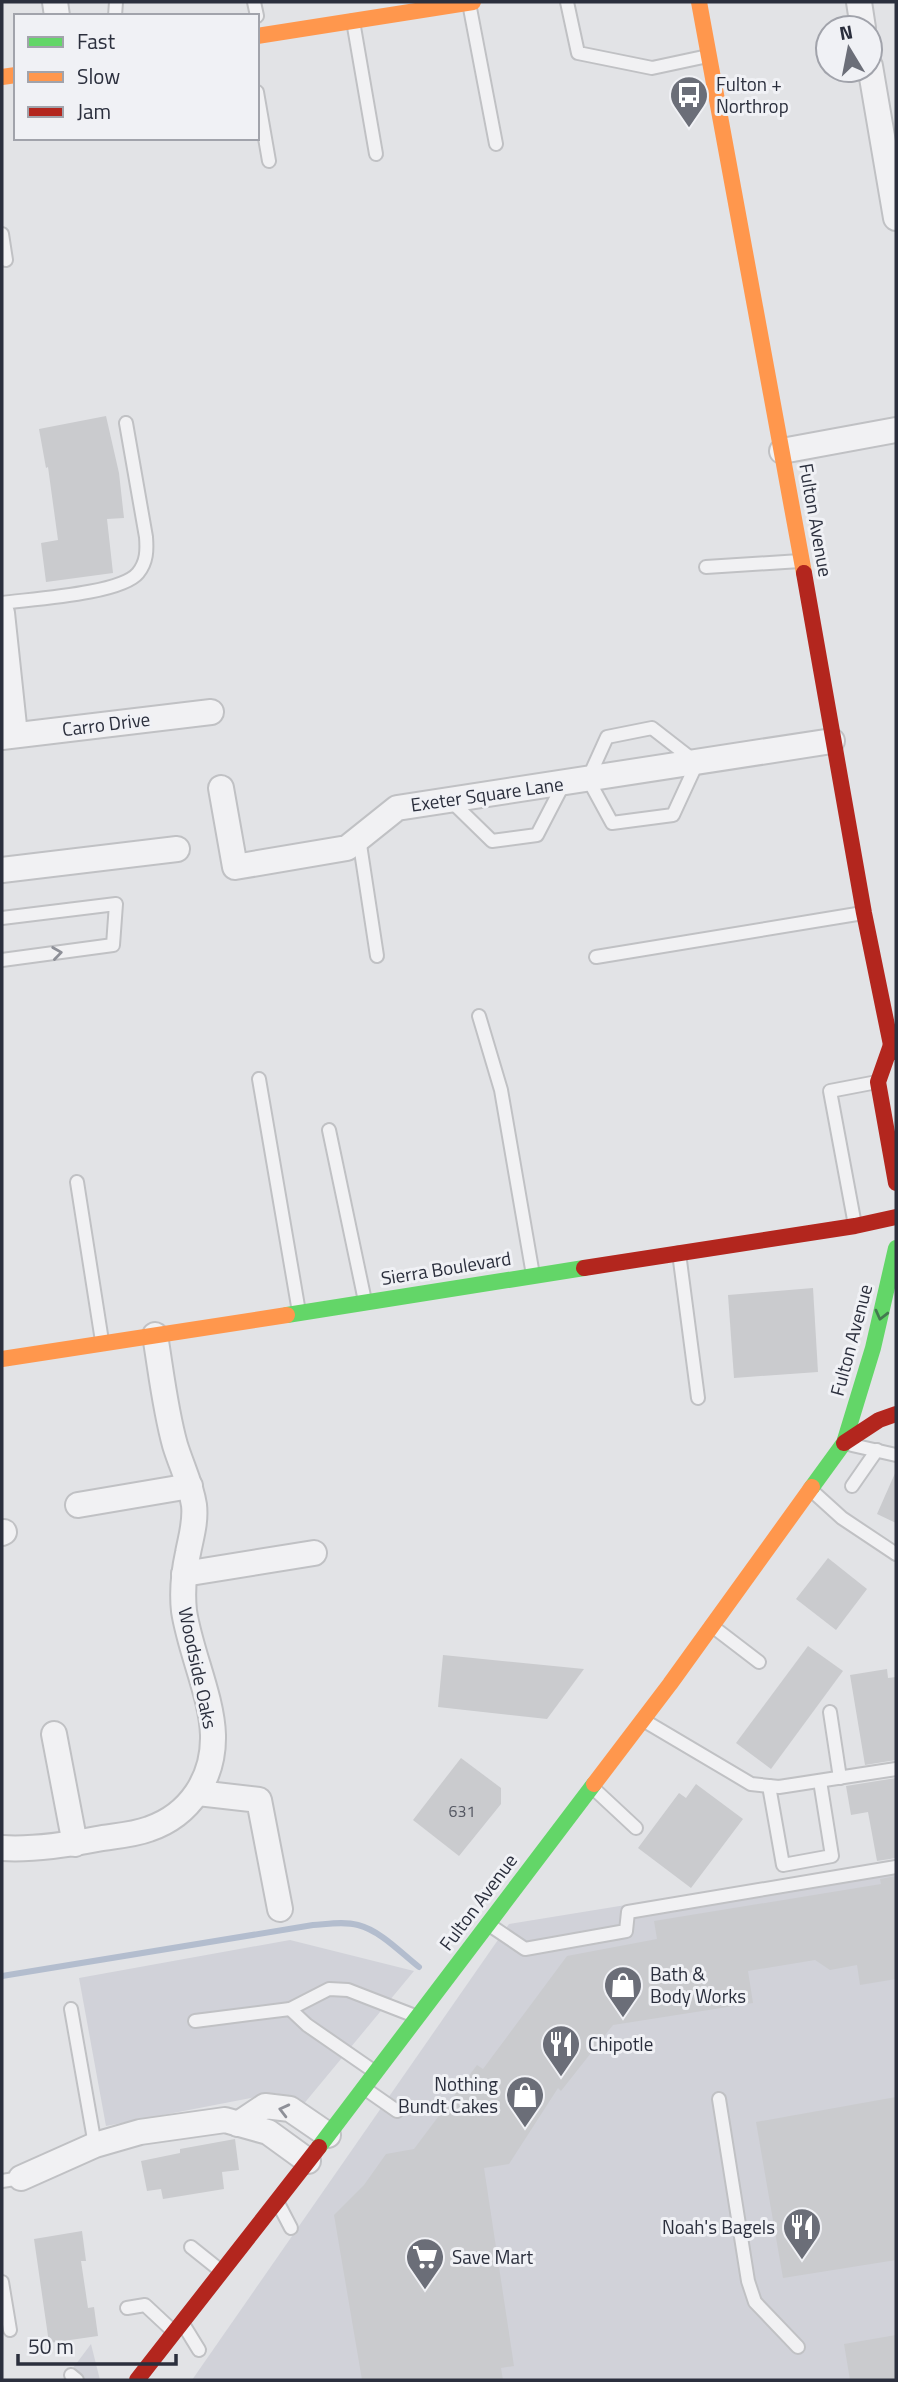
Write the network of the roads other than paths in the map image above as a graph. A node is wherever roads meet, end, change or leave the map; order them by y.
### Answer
1 (471, 2) edge
2 (567, 2) edge
3 (699, 2) edge
4 (353, 21) junction
5 (259, 36) edge
6 (709, 56) junction
7 (873, 84) edge
8 (259, 103) edge
9 (496, 144) dead end
10 (376, 154) dead end
11 (269, 160) dead end
12 (896, 218) edge
13 (2, 234) edge
14 (6, 260) dead end
15 (126, 423) dead end
16 (896, 430) edge
17 (782, 451) junction
18 (802, 561) junction
19 (706, 567) dead end
20 (2, 603) edge
21 (2, 613) edge
22 (211, 712) dead end
23 (8, 736) edge
24 (832, 741) junction
25 (696, 763) junction
26 (576, 781) junction
27 (221, 789) dead end
28 (450, 800) junction
29 (359, 838) junction
30 (177, 849) dead end
31 (2, 870) edge
32 (864, 912) junction
33 (2, 918) edge
34 (377, 956) dead end
35 (596, 957) dead end
36 (2, 960) edge
37 (479, 1016) dead end
38 (894, 1049) edge
39 (259, 1079) dead end
40 (878, 1082) junction
41 (329, 1130) dead end
42 (77, 1182) dead end
43 (896, 1183) edge
44 (896, 1217) edge
45 (855, 1226) junction
46 (896, 1248) edge
47 (679, 1253) junction
48 (533, 1276) junction
49 (365, 1302) junction
50 (299, 1312) junction
51 (155, 1335) junction
52 (102, 1343) junction
53 (2, 1359) edge
54 (698, 1398) dead end
55 (896, 1414) edge
56 (844, 1443) junction
57 (877, 1450) junction
58 (896, 1455) edge
59 (190, 1486) junction
60 (852, 1486) dead end
61 (810, 1488) junction
62 (78, 1505) dead end
63 (314, 1553) dead end
64 (896, 1554) edge
65 (184, 1574) junction
66 (712, 1626) junction
67 (759, 1662) dead end
68 (830, 1712) dead end
69 (643, 1719) junction
70 (54, 1734) dead end
71 (896, 1769) edge
72 (840, 1778) junction
73 (820, 1781) junction
74 (592, 1786) junction
75 (769, 1786) junction
76 (198, 1793) junction
77 (636, 1828) dead end
78 (75, 1844) junction
79 (2, 1848) edge
80 (896, 1867) edge
81 (280, 1909) dead end
82 (488, 1924) junction
83 (71, 2009) dead end
84 (290, 2009) junction
85 (417, 2017) junction
86 (195, 2021) dead end
87 (375, 2073) junction
88 (364, 2088) junction
89 (719, 2099) dead end
90 (397, 2111) dead end
91 (238, 2124) junction
92 (328, 2135) junction
93 (96, 2145) junction
94 (308, 2161) junction
95 (11, 2179) edge
96 (277, 2201) junction
97 (291, 2228) dead end
98 (191, 2247) dead end
99 (222, 2271) junction
100 (2, 2282) edge
101 (127, 2308) dead end
102 (178, 2327) junction
103 (10, 2330) dead end
104 (798, 2347) dead end
105 (199, 2350) dead end
106 (137, 2380) edge

1 - 4 street
1 - 9 lane
2 - 6 lane
3 - 6 street, Fulton Avenue
4 - 5 street
4 - 10 lane
6 - 17 street, Fulton Avenue
7 - 12 street
8 - 11 lane
13 - 14 lane
15 - 20 lane
16 - 17 street
17 - 18 street, Fulton Avenue
18 - 19 lane
18 - 24 street, Fulton Avenue
21 - 23 street
22 - 23 street, Carro Drive
24 - 25 street, Exeter Square Lane
24 - 32 street, Fulton Avenue
25 - 26 street, Exeter Square Lane
25 - 26 lane
25 - 26 lane
26 - 28 street, Exeter Square Lane
26 - 28 lane
27 - 29 street, Exeter Square Lane
28 - 29 street, Exeter Square Lane
29 - 34 lane
30 - 31 street
32 - 35 lane
32 - 38 street, Fulton Avenue
36 -> 33 lane
37 - 48 lane
38 - 40 street, Fulton Avenue
39 - 50 lane
40 - 43 street, Fulton Avenue
40 - 45 lane
41 - 49 lane
42 - 52 lane
44 - 45 street, Sierra Boulevard
45 - 47 street, Sierra Boulevard
46 -> 56 street, Fulton Avenue
47 - 48 street, Sierra Boulevard
47 - 54 lane
48 - 49 street, Sierra Boulevard
49 - 50 street, Sierra Boulevard
50 - 51 street, Sierra Boulevard
51 - 52 street, Sierra Boulevard
51 - 59 street, Woodside Oaks
52 - 53 street, Sierra Boulevard
55 - 56 street, Fulton Avenue
56 - 57 lane
56 - 61 street, Fulton Avenue
57 - 58 lane
57 - 60 lane
59 - 62 street
59 - 65 street, Woodside Oaks
61 - 64 lane
61 - 66 street, Fulton Avenue
63 - 65 street
65 - 76 street, Woodside Oaks
66 - 67 lane
66 - 69 street, Fulton Avenue
68 - 72 lane
69 - 74 street, Fulton Avenue
69 - 75 lane
70 - 78 street
71 - 72 lane
72 - 73 lane
73 - 75 lane
73 - 75 lane
74 - 77 lane
74 - 82 street, Fulton Avenue
76 - 78 street, Woodside Oaks
76 - 81 street
78 - 79 street, Woodside Oaks
80 - 82 lane
82 - 85 street, Fulton Avenue
83 - 93 lane
84 - 85 lane
84 - 86 lane
84 - 87 lane
85 - 87 street, Fulton Avenue
87 - 88 street, Fulton Avenue
88 - 90 lane
88 - 92 street, Fulton Avenue
89 - 104 lane
92 -> 91 street
91 - 93 street
91 - 94 street
92 - 94 street, Fulton Avenue
93 - 95 street
94 - 96 street, Fulton Avenue
96 - 97 lane
96 - 99 street, Fulton Avenue
98 - 99 lane
99 - 102 street, Fulton Avenue
100 - 103 lane
101 - 102 lane
102 - 105 lane
102 - 106 street, Fulton Avenue

